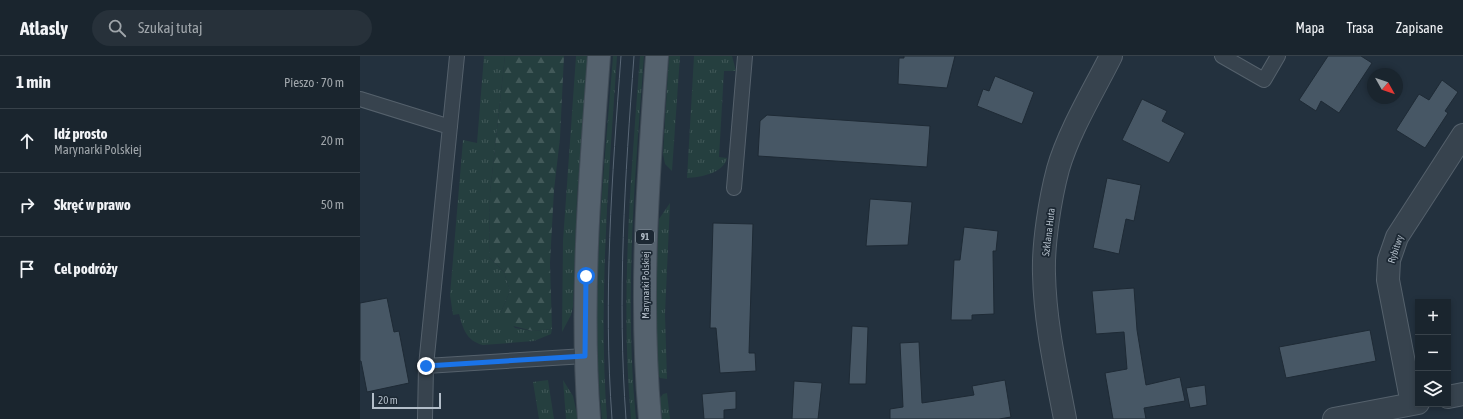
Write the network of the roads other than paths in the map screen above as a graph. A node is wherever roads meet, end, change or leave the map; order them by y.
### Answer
1 (457, 56) edge
2 (599, 56) edge
3 (657, 56) edge
4 (745, 56) edge
5 (1111, 56) edge
6 (1222, 56) edge
7 (1278, 56) edge
8 (360, 99) edge
9 (450, 127) junction
10 (1463, 135) edge
11 (734, 188) dead end
12 (585, 356) junction
13 (426, 366) junction
14 (1463, 394) edge
15 (1451, 396) edge
16 (1415, 403) edge
17 (425, 419) edge
18 (589, 419) edge
19 (650, 419) edge
20 (1065, 419) edge
21 (1334, 419) edge

1 - 9 lane
2 - 12 main road
3 - 19 main road, Marynarki Polskiej / 91
4 - 11 lane
5 - 20 street, Szklana Huta
6 - 7 lane
8 - 9 lane
9 - 13 lane
10 - 16 street, Rybitwy
12 - 13 lane
12 - 18 main road
13 - 17 lane
14 - 15 street
16 - 21 street

